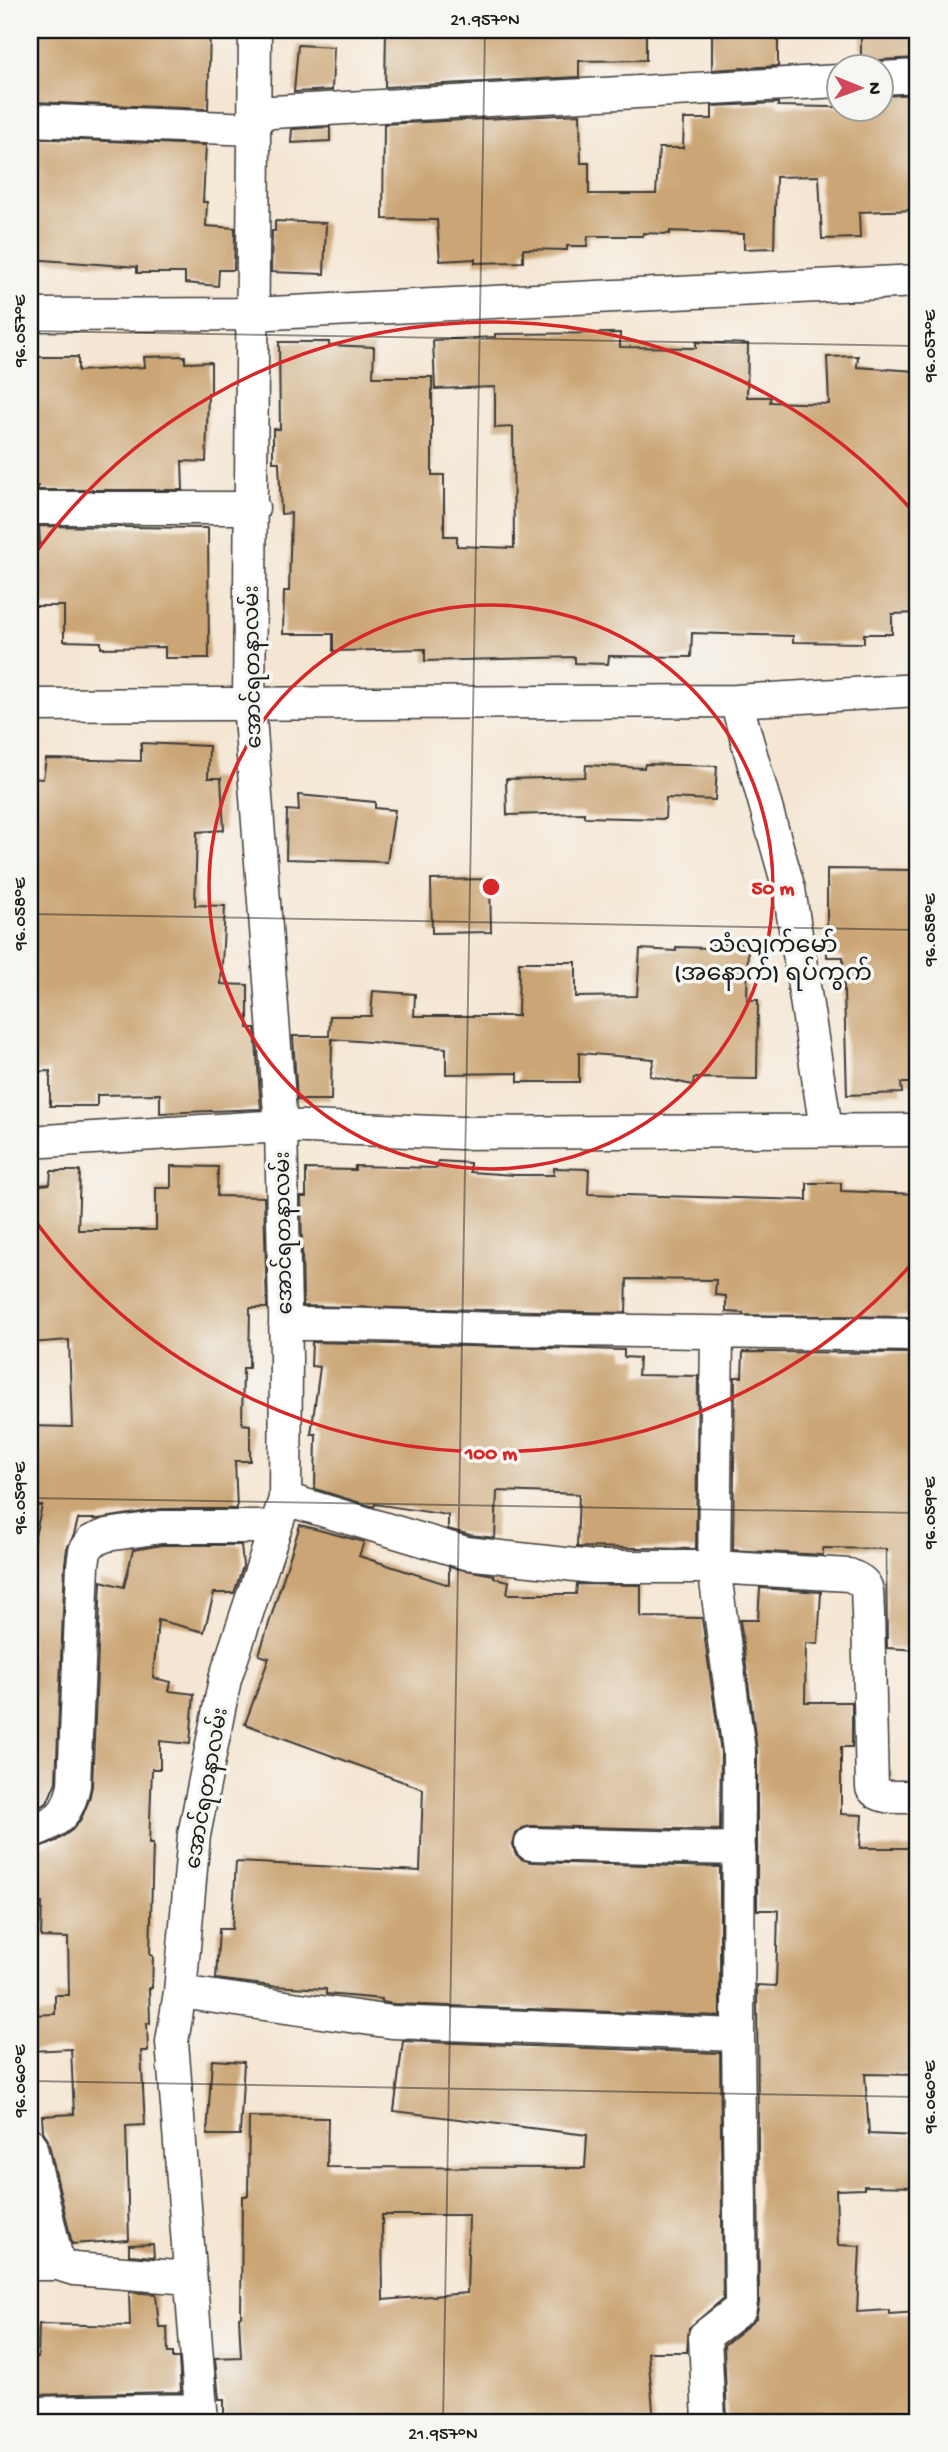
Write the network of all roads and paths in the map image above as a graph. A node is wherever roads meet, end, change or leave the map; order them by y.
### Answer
1 (255, 30) edge
2 (918, 76) edge
3 (895, 77) edge
4 (825, 82) edge
5 (30, 120) edge
6 (254, 121) junction
7 (918, 281) edge
8 (251, 314) junction
9 (30, 315) edge
10 (30, 508) edge
11 (253, 508) junction
12 (918, 690) edge
13 (736, 701) junction
14 (30, 705) edge
15 (249, 705) junction
16 (281, 1126) junction
17 (826, 1129) junction
18 (918, 1130) edge
19 (30, 1142) edge
20 (285, 1324) junction
21 (717, 1334) junction
22 (918, 1335) edge
23 (280, 1513) junction
24 (715, 1567) junction
25 (918, 1797) edge
26 (30, 1832) edge
27 (531, 1844) dead end
28 (739, 1849) junction
29 (180, 1992) junction
30 (738, 2035) junction
31 (30, 2144) edge
32 (44, 2264) edge
33 (190, 2278) junction
34 (30, 2413) edge
35 (201, 2416) edge
36 (709, 2422) edge

1 - 6 street, အောင်ရတနာလမ်း
2 - 3 street
4 - 6 street
5 - 6 street
6 - 8 street, အောင်ရတနာလမ်း
7 - 8 street
8 - 9 street
8 - 11 street, အောင်ရတနာလမ်း
10 - 11 street
11 - 15 street, အောင်ရတနာလမ်း
12 - 13 street
13 - 15 street
13 - 17 street
14 - 15 street
15 - 16 street, အောင်ရတနာလမ်း
16 - 17 street
16 - 19 street
16 - 20 street, အောင်ရတနာလမ်း
17 - 18 street
20 - 21 street
20 - 23 street, အောင်ရတနာလမ်း
21 - 22 street
21 - 24 street
23 - 24 street
23 - 26 street
23 - 29 street, အောင်ရတနာလမ်း
24 - 25 street
24 - 28 street
27 - 28 street
28 - 30 street
29 - 30 street
29 - 33 street, အောင်ရတနာလမ်း
30 - 36 street
31 - 32 street
32 - 33 street
33 - 35 street, အောင်ရတနာလမ်း
34 - 35 street

